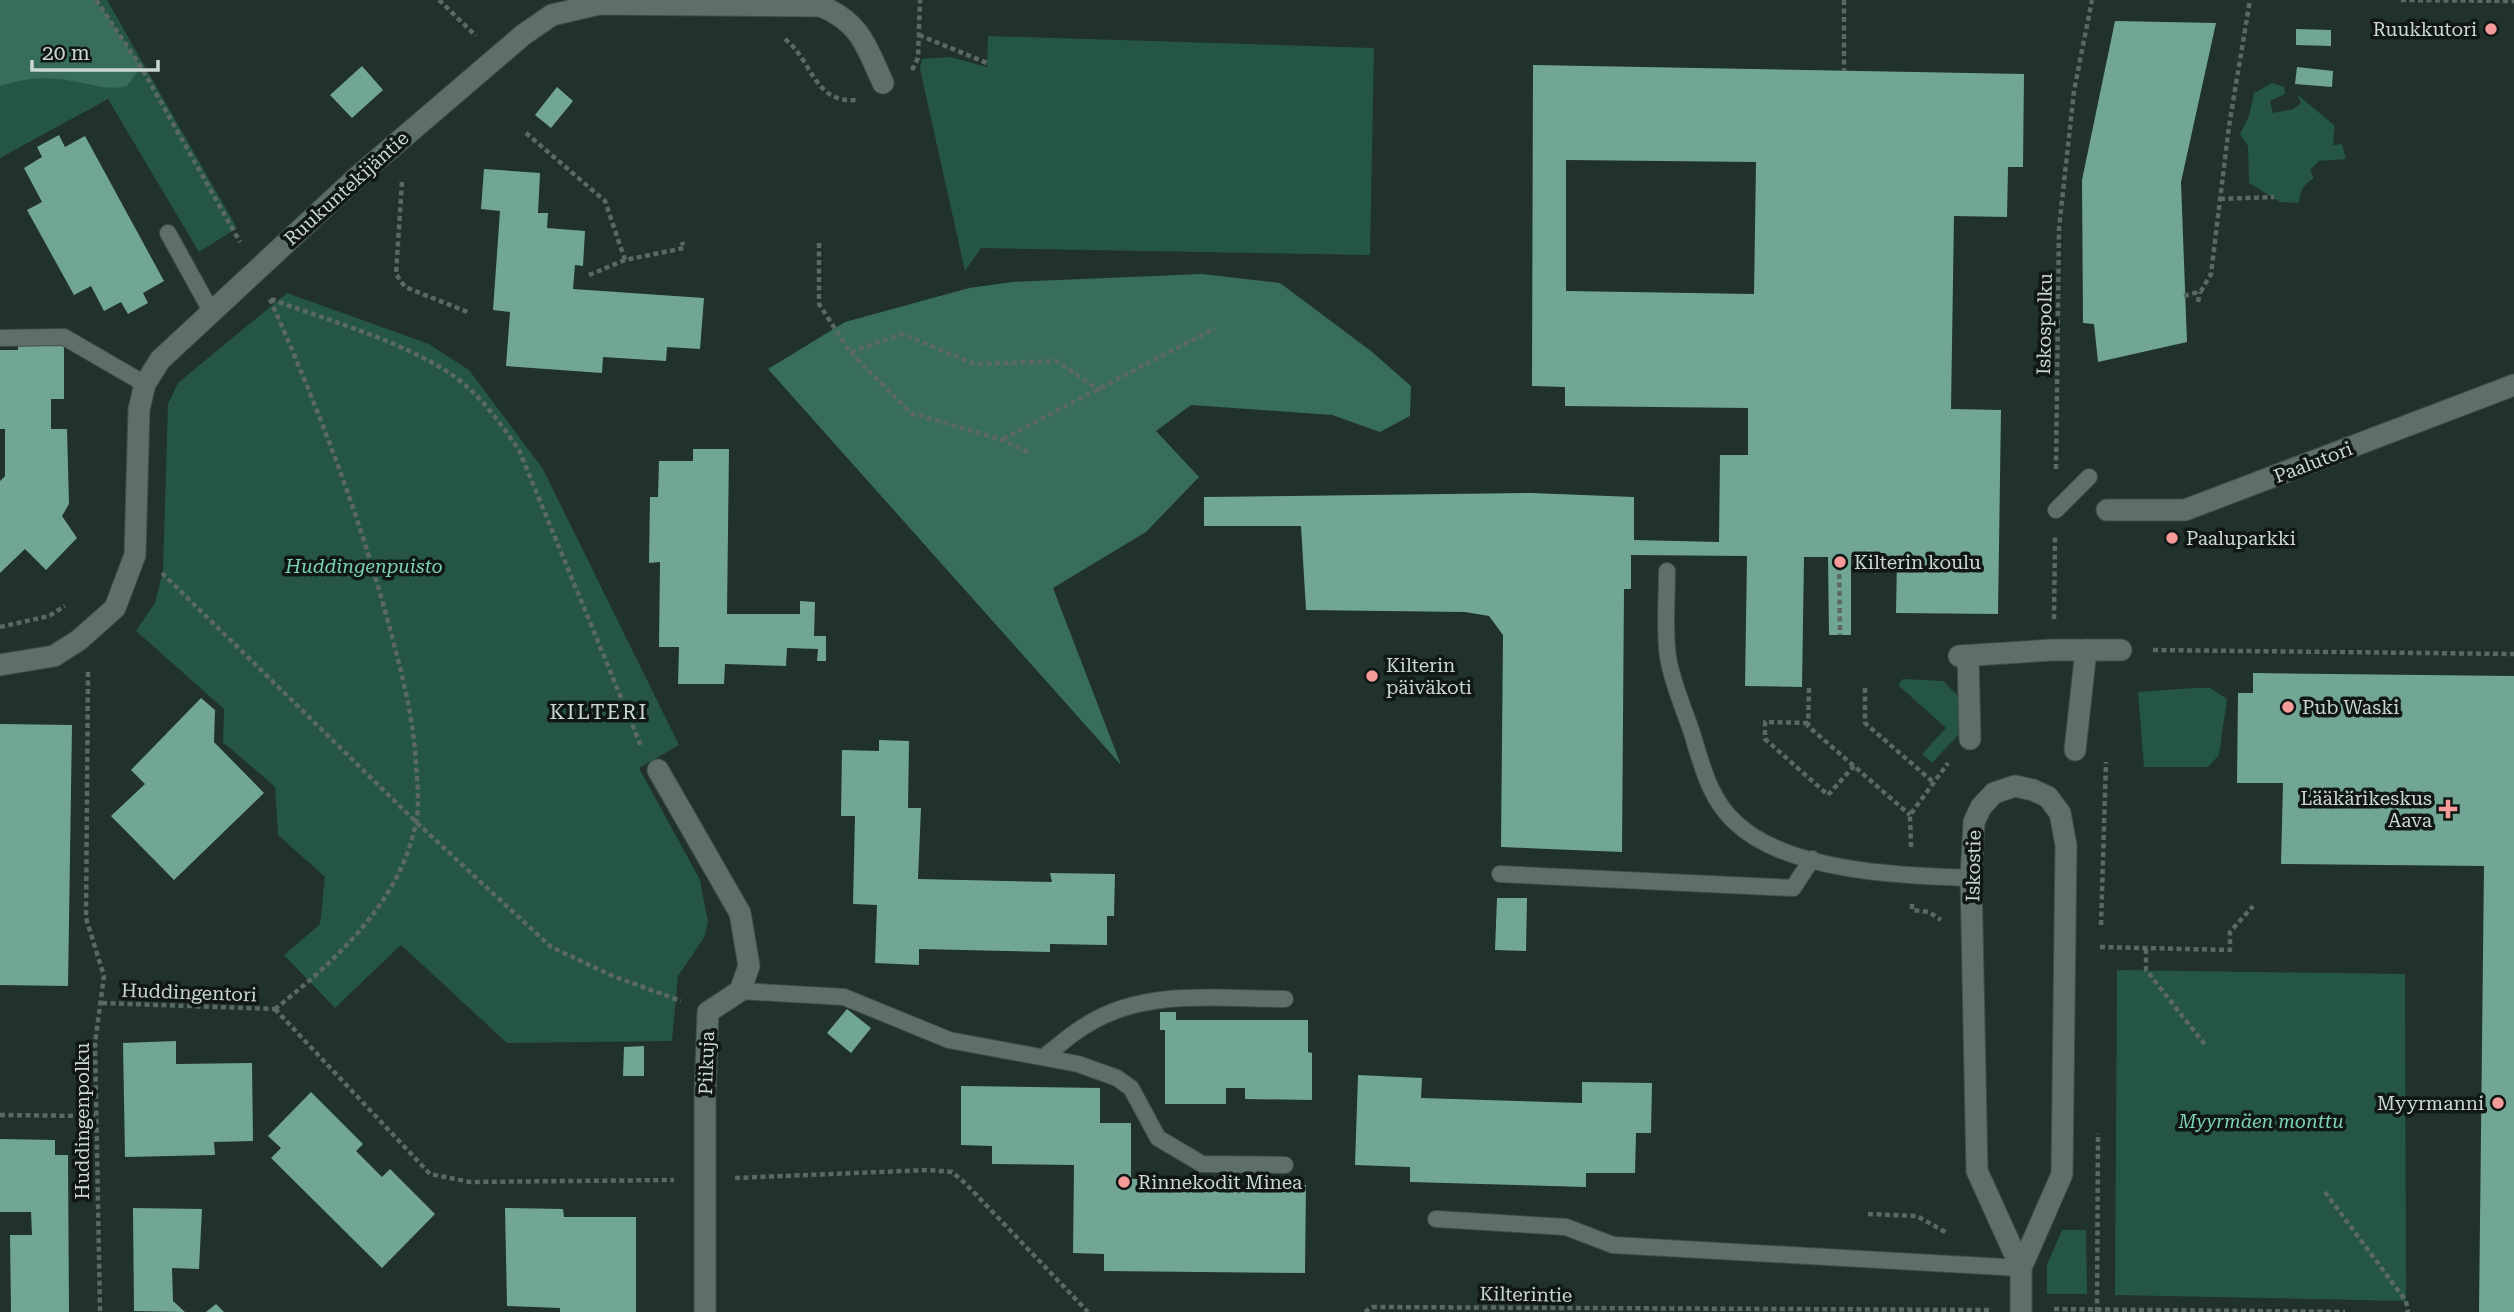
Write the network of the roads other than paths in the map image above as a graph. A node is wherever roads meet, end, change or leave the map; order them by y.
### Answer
1 (883, 83) dead end
2 (168, 233) dead end
3 (211, 311) junction
4 (0, 338) edge
5 (145, 384) junction
6 (2514, 385) edge
7 (2089, 477) dead end
8 (2056, 510) road end
9 (2107, 510) dead end
10 (1667, 571) dead end
11 (2086, 650) junction
12 (2121, 650) road end
13 (0, 665) edge
14 (1970, 739) dead end
15 (2075, 750) dead end
16 (658, 770) road end
17 (1812, 859) junction
18 (1500, 874) dead end
19 (1971, 878) junction
20 (740, 991) junction
21 (1285, 999) dead end
22 (1044, 1057) junction
23 (1285, 1165) dead end
24 (1436, 1219) dead end
25 (2021, 1268) junction
26 (705, 1312) edge
27 (2021, 1312) edge

1 - 3 street, Ruukuntekijäntie
2 - 3 lane
3 - 5 street, Ruukuntekijäntie
4 - 5 lane
5 - 13 street, Ruukuntekijäntie
6 - 9 street, Paalutori
7 - 8 lane
10 - 17 lane
11 - 12 street
11 - 14 street
11 - 15 street
16 - 20 street
17 - 18 lane
17 - 19 lane
19 - 25 street, Iskostie
19 - 25 street, Iskostie
20 - 22 lane
20 - 26 street, Piikuja
21 - 22 lane
22 - 23 lane
24 - 25 lane
25 - 27 street, Iskostie

